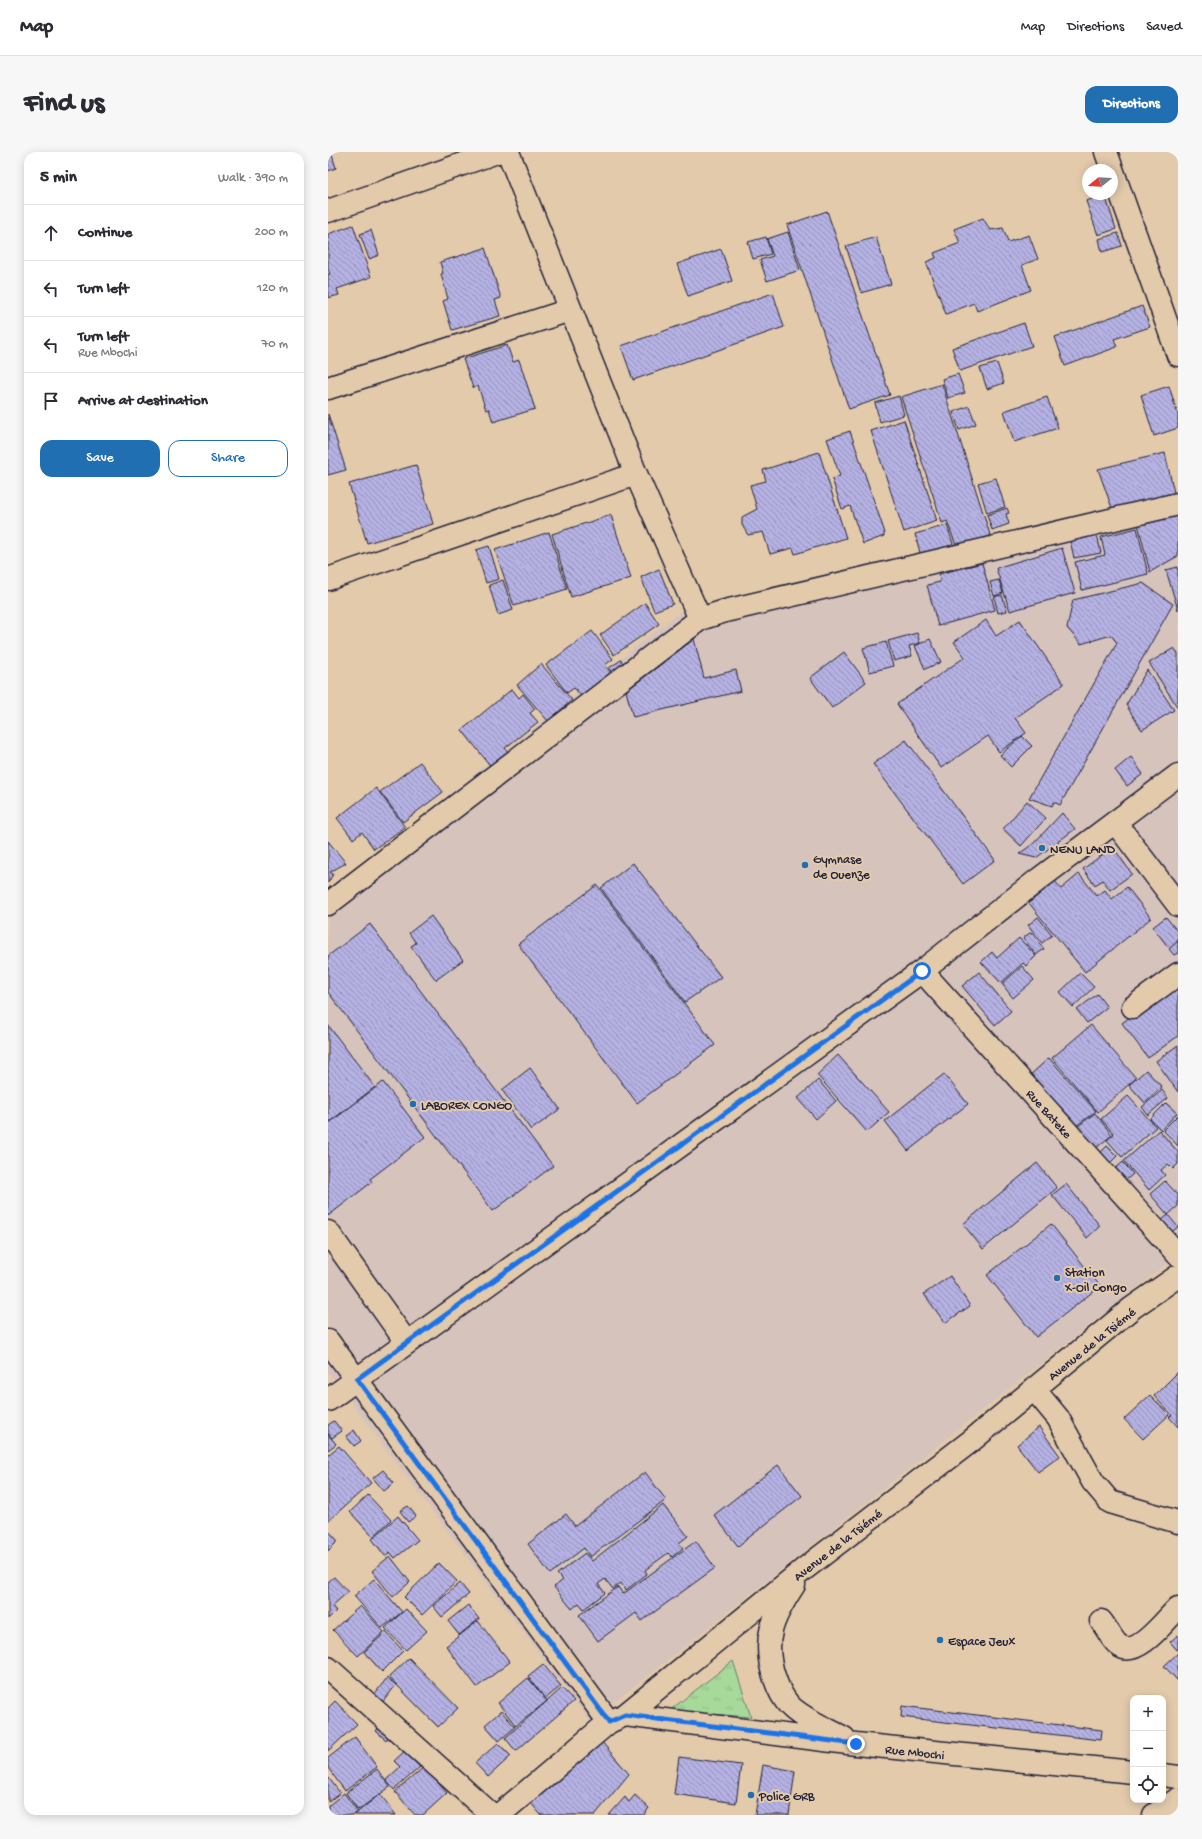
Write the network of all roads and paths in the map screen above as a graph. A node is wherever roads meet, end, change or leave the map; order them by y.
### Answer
1 (497, 152) edge
2 (508, 152) edge
3 (1106, 152) edge
4 (328, 211) edge
5 (570, 310) junction
6 (1178, 355) edge
7 (328, 388) edge
8 (636, 474) junction
9 (1178, 504) edge
10 (328, 579) edge
11 (700, 619) junction
12 (1178, 776) edge
13 (1115, 822) junction
14 (328, 904) edge
15 (1178, 905) edge
16 (922, 971) junction
17 (1178, 974) edge
18 (1133, 1007) dead end
19 (328, 1232) edge
20 (1178, 1255) edge
21 (1178, 1276) edge
22 (328, 1341) edge
23 (407, 1343) junction
24 (357, 1379) junction
25 (1034, 1389) junction
26 (328, 1400) edge
27 (1178, 1522) edge
28 (803, 1570) junction
29 (1178, 1608) edge
30 (1101, 1621) dead end
31 (328, 1668) edge
32 (617, 1718) junction
33 (856, 1744) junction
34 (1130, 1772) edge
35 (1166, 1775) edge
36 (1178, 1777) edge
37 (1178, 1799) edge
38 (492, 1815) edge
39 (499, 1815) edge
40 (1154, 1815) edge

1 - 4 street
2 - 5 street
3 - 6 street
5 - 7 street
5 - 8 street
8 - 10 street
8 - 11 street
9 - 11 street
11 - 14 street
12 - 13 street
13 - 15 street
13 - 16 street
16 - 20 street, Rue Bateke
16 - 23 street
17 - 18 street
19 - 23 street
21 - 25 street, Avenue de la Tsiémé
22 - 24 street
23 - 24 street
24 - 26 street
24 - 32 street
25 - 27 street
25 - 28 street, Avenue de la Tsiémé
28 - 32 street, Avenue de la Tsiémé
28 - 33 street
29 - 30 street
31 - 38 street
32 - 33 street, Rue Mbochi
32 - 39 street, Avenue de la Tsiémé
33 - 34 street, Rue Mbochi
35 - 36 street
37 - 40 street

